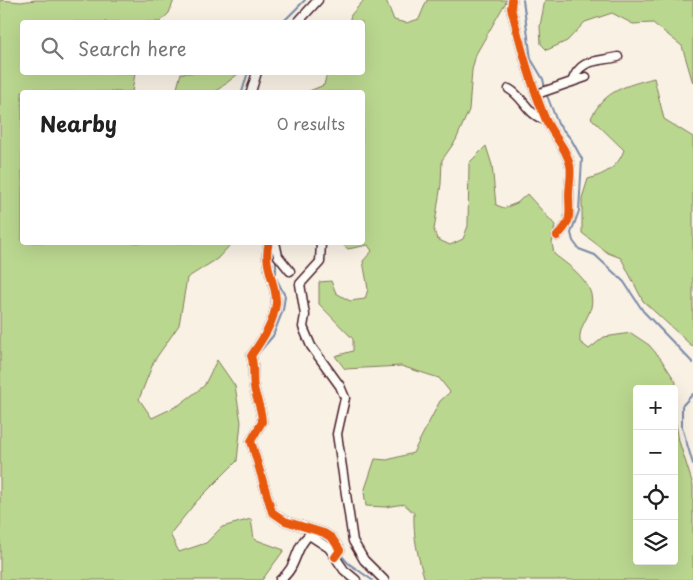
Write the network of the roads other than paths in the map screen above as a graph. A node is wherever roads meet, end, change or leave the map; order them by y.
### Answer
1 (318, 0) edge
2 (512, 0) edge
3 (300, 20) edge
4 (618, 57) dead end
5 (256, 75) edge
6 (586, 77) dead end
7 (572, 82) junction
8 (509, 89) dead end
9 (251, 90) edge
10 (539, 94) junction
11 (546, 120) junction
12 (557, 236) dead end
13 (268, 245) edge
14 (276, 245) edge
15 (321, 245) edge
16 (290, 271) dead end
17 (337, 554) junction
18 (280, 580) edge
19 (356, 580) edge
20 (384, 580) edge

1 - 3 street
2 - 10 street
4 - 7 street
5 - 9 street
6 - 7 street
7 - 10 street
8 - 11 street
10 - 11 street
11 - 12 street
13 - 17 street
14 - 16 street
15 - 20 street
17 - 18 street
17 - 19 street

